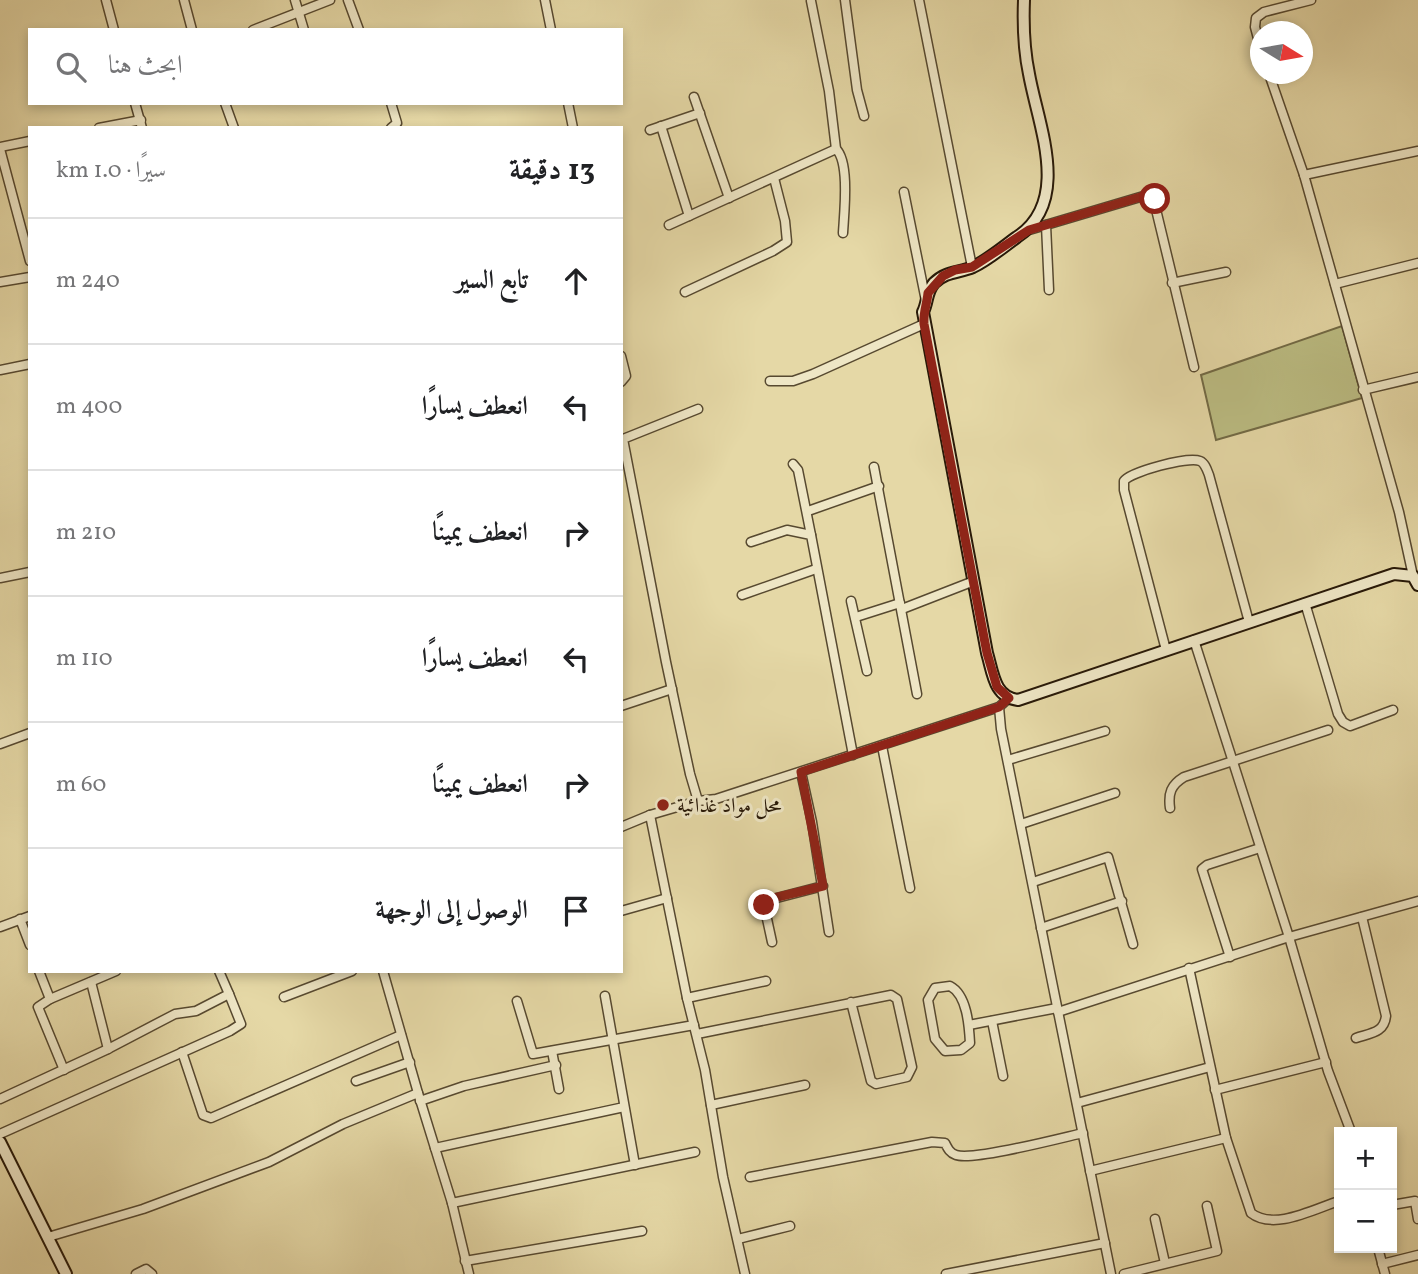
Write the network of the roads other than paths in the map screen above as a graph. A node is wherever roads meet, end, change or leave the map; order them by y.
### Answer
1 (106, 0) edge
2 (184, 0) edge
3 (295, 0) edge
4 (330, 0) edge
5 (348, 0) edge
6 (545, 0) edge
7 (811, 0) edge
8 (845, 0) edge
9 (919, 0) edge
10 (1024, 0) edge
11 (1311, 0) edge
12 (298, 12) junction
13 (1256, 21) edge
14 (270, 27) edge
15 (113, 28) edge
16 (191, 28) edge
17 (302, 28) edge
18 (358, 28) edge
19 (551, 28) edge
20 (1272, 84) edge
21 (694, 97) dead end
22 (136, 105) edge
23 (226, 105) edge
24 (392, 105) edge
25 (568, 105) edge
26 (700, 113) junction
27 (864, 116) dead end
28 (141, 124) edge
29 (120, 126) edge
30 (233, 126) edge
31 (394, 126) edge
32 (573, 126) edge
33 (661, 126) junction
34 (650, 130) dead end
35 (28, 141) edge
36 (0, 148) edge
37 (836, 149) junction
38 (1418, 151) edge
39 (1304, 175) junction
40 (774, 178) junction
41 (904, 191) dead end
42 (729, 198) junction
43 (690, 216) junction
44 (669, 225) dead end
45 (1046, 225) junction
46 (1029, 230) junction
47 (843, 233) dead end
48 (28, 253) edge
49 (1418, 264) edge
50 (972, 267) junction
51 (1226, 272) dead end
52 (28, 277) edge
53 (0, 282) edge
54 (1172, 283) junction
55 (1335, 284) junction
56 (1049, 290) dead end
57 (685, 292) dead end
58 (927, 304) junction
59 (924, 324) junction
60 (28, 364) edge
61 (1194, 367) dead end
62 (0, 370) edge
63 (1418, 376) edge
64 (770, 382) dead end
65 (1363, 390) junction
66 (698, 409) dead end
67 (623, 439) joint
68 (793, 464) dead end
69 (874, 467) dead end
70 (879, 486) junction
71 (808, 512) junction
72 (811, 535) junction
73 (751, 541) dead end
74 (817, 569) junction
75 (28, 572) edge
76 (0, 578) edge
77 (974, 581) junction
78 (1416, 581) edge
79 (742, 595) dead end
80 (851, 601) dead end
81 (1305, 603) junction
82 (901, 606) junction
83 (856, 617) junction
84 (1249, 622) junction
85 (1194, 640) junction
86 (1166, 649) junction
87 (867, 671) dead end
88 (672, 690) junction
89 (917, 694) dead end
90 (1009, 698) junction
91 (623, 705) edge
92 (999, 707) junction
93 (1393, 710) dead end
94 (1328, 730) dead end
95 (1105, 731) dead end
96 (28, 734) edge
97 (0, 744) edge
98 (882, 746) junction
99 (853, 755) junction
100 (1008, 760) junction
101 (1231, 761) junction
102 (801, 772) junction
103 (1115, 793) dead end
104 (698, 802) junction
105 (1170, 808) dead end
106 (650, 815) junction
107 (624, 824) edge
108 (1021, 824) junction
109 (1260, 848) junction
110 (1033, 882) junction
111 (823, 886) junction
112 (910, 888) dead end
113 (667, 898) junction
114 (1122, 901) junction
115 (1418, 901) edge
116 (623, 910) edge
117 (28, 917) edge
118 (1362, 917) junction
119 (20, 919) junction
120 (0, 926) edge
121 (1041, 928) junction
122 (829, 932) dead end
123 (1289, 937) junction
124 (28, 940) edge
125 (772, 942) dead end
126 (1133, 944) dead end
127 (1230, 957) junction
128 (1189, 968) junction
129 (40, 973) edge
130 (111, 973) edge
131 (220, 973) edge
132 (347, 973) edge
133 (384, 973) edge
134 (766, 981) dead end
135 (91, 982) junction
136 (229, 994) junction
137 (605, 996) dead end
138 (284, 998) dead end
139 (687, 998) junction
140 (50, 999) junction
141 (517, 1001) dead end
142 (851, 1002) junction
143 (1058, 1010) junction
144 (992, 1021) junction
145 (694, 1025) junction
146 (969, 1026) junction
147 (697, 1034) junction
148 (401, 1035) junction
149 (613, 1038) junction
150 (1356, 1038) dead end
151 (108, 1049) junction
152 (552, 1051) junction
153 (182, 1052) junction
154 (410, 1062) junction
155 (1326, 1062) junction
156 (556, 1065) junction
157 (1210, 1067) junction
158 (64, 1070) junction
159 (1003, 1076) dead end
160 (356, 1082) dead end
161 (805, 1085) dead end
162 (558, 1089) dead end
163 (1215, 1090) junction
164 (419, 1097) junction
165 (0, 1099) edge
166 (1077, 1103) junction
167 (711, 1105) junction
168 (624, 1107) junction
169 (1349, 1127) edge
170 (1083, 1133) junction
171 (0, 1134) edge
172 (1226, 1138) junction
173 (0, 1142) edge
174 (435, 1148) junction
175 (695, 1152) dead end
176 (4, 1161) edge
177 (635, 1165) junction
178 (1090, 1171) junction
179 (750, 1177) dead end
180 (452, 1203) junction
181 (1334, 1203) edge
182 (1397, 1204) edge
183 (1207, 1206) dead end
184 (1155, 1219) dead end
185 (1418, 1219) edge
186 (790, 1226) dead end
187 (642, 1231) dead end
188 (48, 1237) junction
189 (737, 1239) junction
190 (1105, 1243) junction
191 (1379, 1253) edge
192 (1418, 1255) edge
193 (466, 1261) junction
194 (1166, 1263) junction
195 (1382, 1264) junction
196 (66, 1274) edge
197 (136, 1274) edge
198 (152, 1274) edge
199 (469, 1274) edge
200 (746, 1274) edge
201 (946, 1274) edge
202 (1111, 1274) edge
203 (1124, 1274) edge
204 (1385, 1274) edge

1 - 15 street
2 - 16 street
3 - 12 street
4 - 12 street
5 - 18 street
6 - 19 street
7 - 37 street
8 - 27 street
9 - 50 street
10 - 46 street
11 - 13 street
12 - 14 street
12 - 17 street
20 - 39 street
21 - 26 street
22 - 28 street
23 - 30 street
24 - 31 street
25 - 32 street
26 - 33 street
26 - 42 street
28 - 29 street
33 - 34 street
33 - 43 street
35 - 36 street
36 - 48 street
37 - 40 street
37 - 47 street
38 - 39 street
39 - 55 street
40 - 42 street
40 - 57 street
41 - 58 street
42 - 43 street
43 - 44 street
45 - 46 street
45 - 54 street
45 - 56 street
46 - 50 street
49 - 55 street
50 - 58 street
51 - 54 street
52 - 53 street
54 - 61 street
55 - 65 street
58 - 59 street
59 - 64 street
59 - 77 street
60 - 62 street
63 - 65 street
65 - 78 street
66 - 67 street
67 - 88 street
68 - 71 street
69 - 70 street
70 - 71 street
70 - 82 street
71 - 72 street
72 - 73 street
72 - 74 street
74 - 79 street
74 - 99 street
75 - 76 street
77 - 82 street
77 - 90 street
78 - 81 street
80 - 83 street
81 - 84 street
81 - 93 street
82 - 83 street
82 - 89 street
83 - 87 street
84 - 85 street
84 - 86 street
85 - 86 street
85 - 101 street
86 - 90 street
88 - 91 street
88 - 104 street
90 - 92 street
92 - 98 street
92 - 100 street
94 - 101 street
95 - 100 street
96 - 97 street
98 - 99 street
98 - 112 street
99 - 102 street
100 - 108 street
101 - 105 street
101 - 109 street
102 - 104 street
102 - 111 street
103 - 108 street
104 - 106 street
106 - 107 street
106 - 113 street
108 - 110 street
109 - 123 street
109 - 127 street
110 - 114 street
110 - 121 street
111 - 122 street
111 - 125 street
113 - 116 street
113 - 139 street
114 - 121 street
114 - 126 street
115 - 118 street
117 - 119 street
118 - 123 street
118 - 150 street
119 - 120 street
119 - 124 street
121 - 143 street
123 - 127 street
123 - 155 street
127 - 128 street
128 - 143 street
128 - 157 street
129 - 140 street
130 - 135 street
131 - 136 street
132 - 138 street
133 - 148 street
134 - 139 street
135 - 140 street
135 - 151 street
136 - 151 street
136 - 153 street
137 - 149 street
139 - 145 street
140 - 158 street
141 - 152 street
142 - 142 street
142 - 147 street
143 - 144 street
143 - 166 street
144 - 146 street
144 - 159 street
145 - 147 street
145 - 149 street
146 - 146 street
147 - 167 street
148 - 153 street
148 - 154 street
149 - 152 street
149 - 168 street
151 - 158 street
152 - 156 street
153 - 171 street
154 - 160 street
154 - 164 street
155 - 163 street
155 - 169 street
156 - 162 street
156 - 164 street
157 - 163 street
157 - 166 street
158 - 165 street
161 - 167 street
163 - 172 street
164 - 174 street
164 - 188 street
166 - 170 street
167 - 189 street
168 - 174 street
168 - 177 street
170 - 178 street
170 - 179 street
172 - 178 street
172 - 181 street
173 - 176 street
174 - 180 street
175 - 177 street
176 - 188 street
177 - 180 street
178 - 190 street
180 - 193 street
182 - 185 street
183 - 194 street
184 - 194 street
186 - 189 street
187 - 193 street
188 - 196 street
189 - 200 street
190 - 201 street
190 - 202 street
191 - 195 street
192 - 195 street
193 - 199 street
194 - 203 street
195 - 204 street
197 - 198 street

